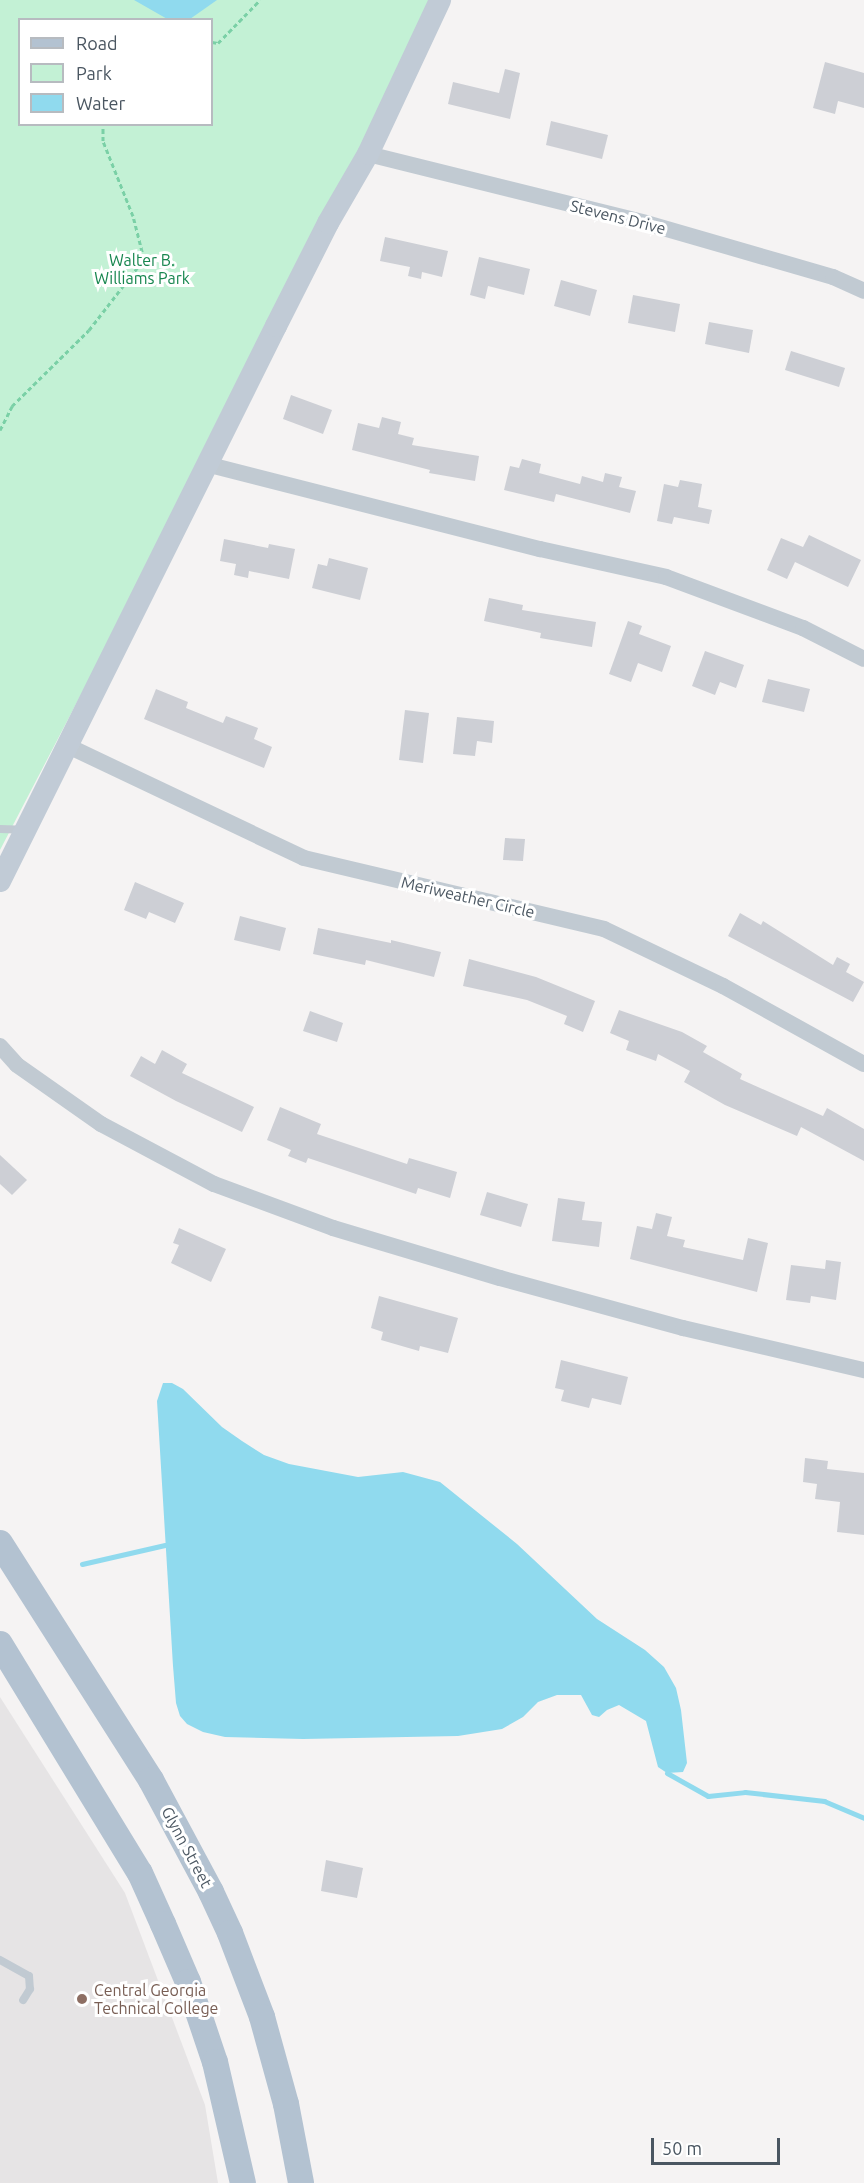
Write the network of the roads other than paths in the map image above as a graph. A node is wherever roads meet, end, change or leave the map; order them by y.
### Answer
1 (440, 0) edge
2 (368, 154) junction
3 (864, 291) edge
4 (206, 464) junction
5 (864, 659) edge
6 (66, 745) junction
7 (0, 829) edge
8 (25, 830) junction
9 (0, 881) edge
10 (0, 1046) edge
11 (864, 1064) edge
12 (864, 1370) edge
13 (0, 1543) edge
14 (0, 1644) edge
15 (0, 1960) edge
16 (24, 2000) dead end
17 (295, 2148) junction
18 (243, 2183) edge
19 (301, 2183) edge
20 (316, 2183) edge

1 - 2 main road
2 - 3 street, Stevens Drive
2 - 4 main road
4 - 5 street
4 - 6 main road
6 - 8 main road
6 - 11 street, Meriweather Circle
7 - 8 lane
8 - 9 main road
10 - 12 street
13 - 17 main road, Glynn Street
14 - 18 main road
15 - 16 lane
17 - 19 main road, Glynn Street
17 - 20 street

